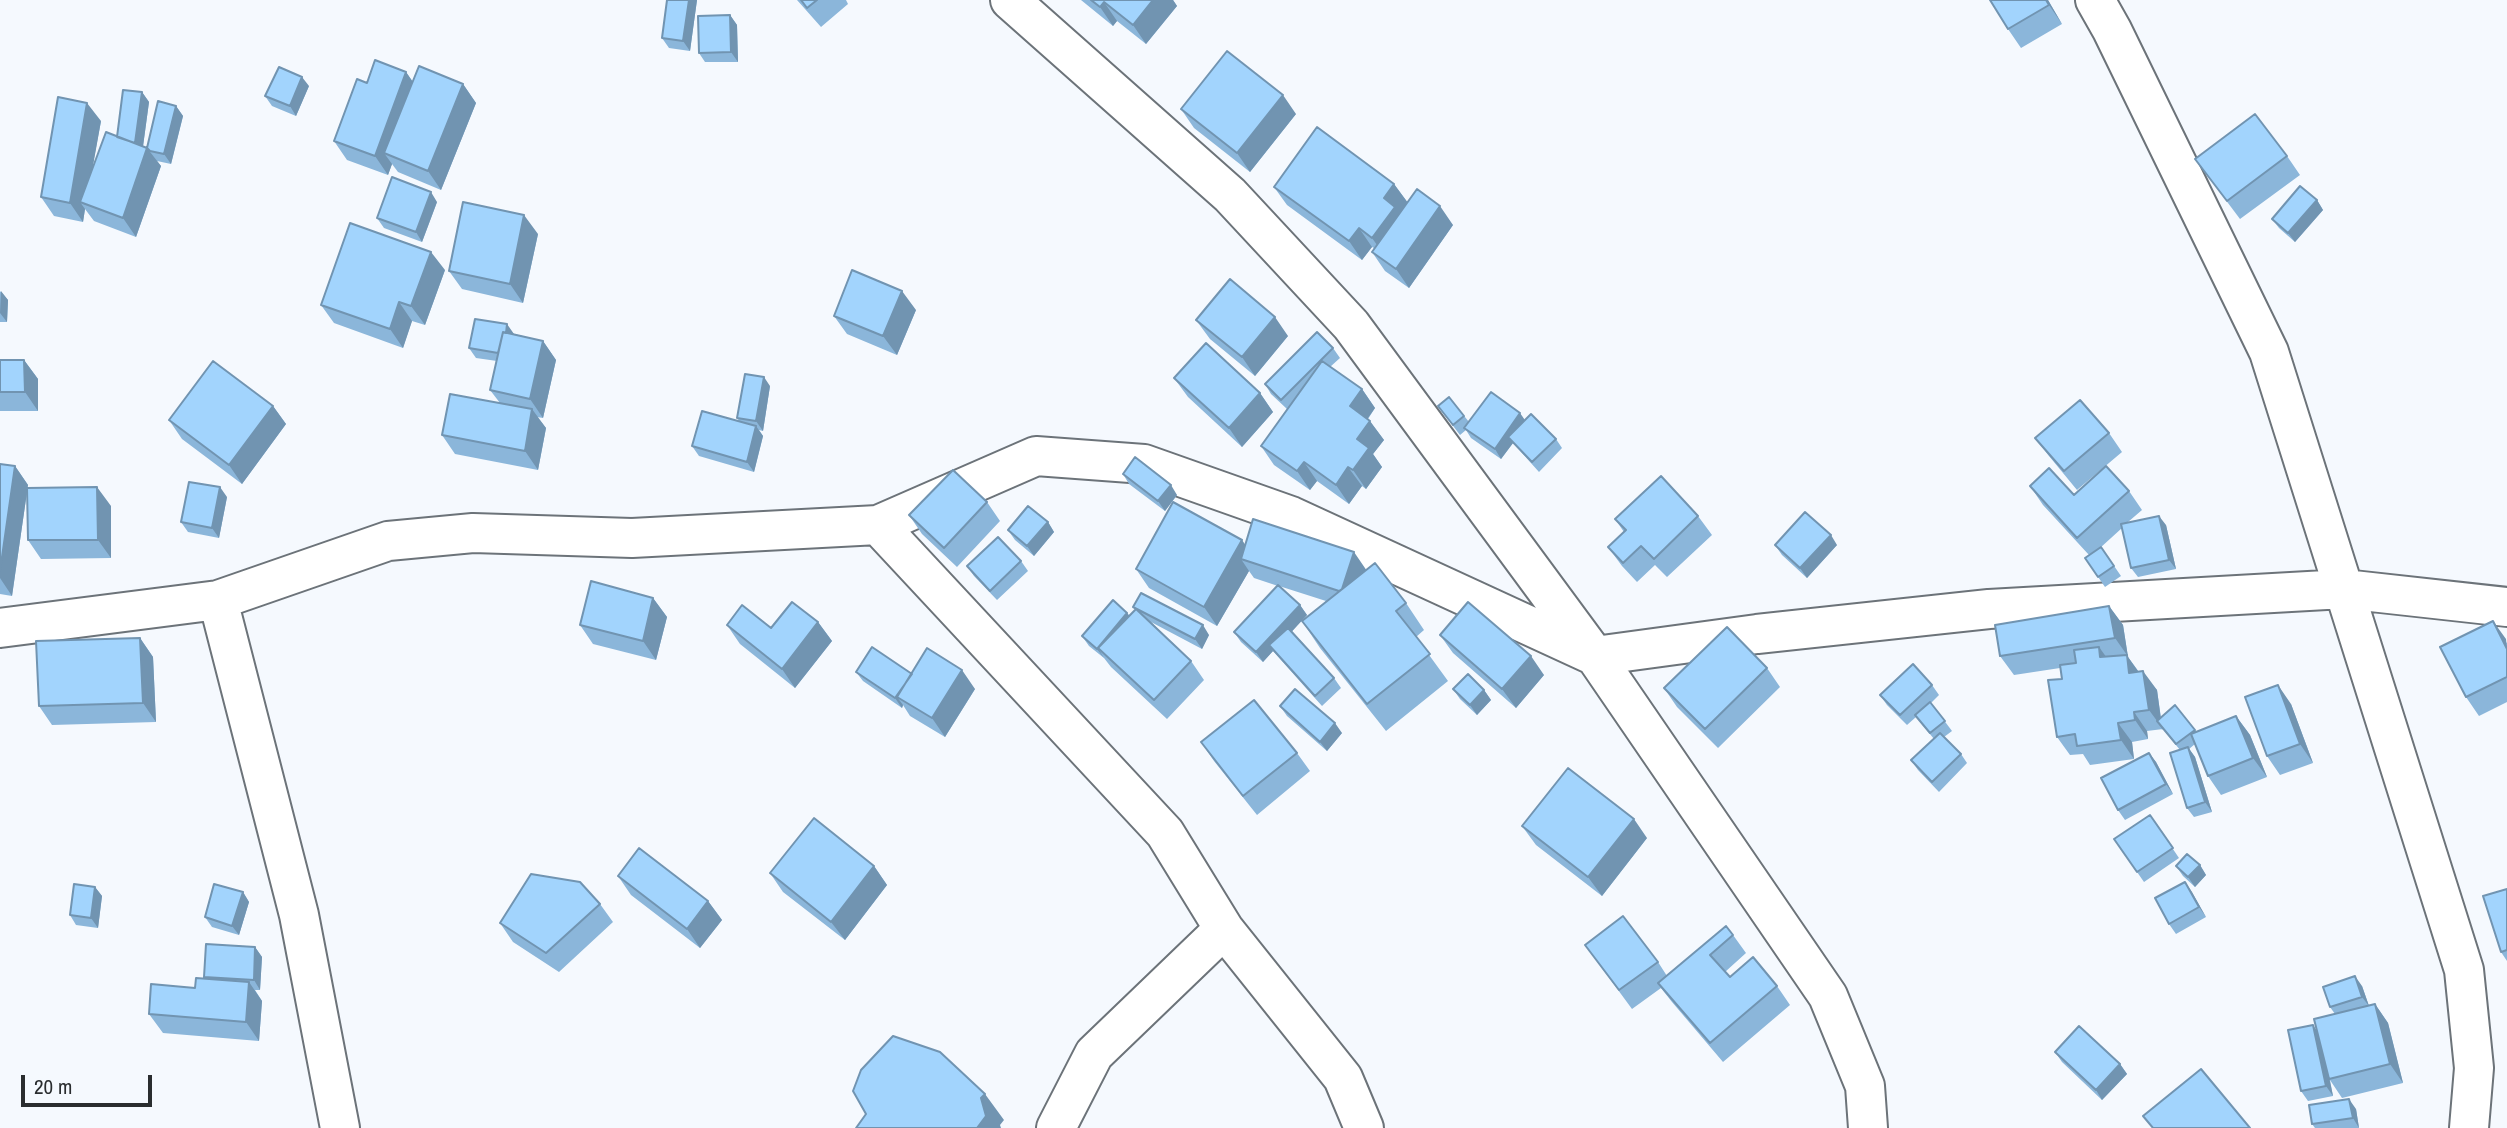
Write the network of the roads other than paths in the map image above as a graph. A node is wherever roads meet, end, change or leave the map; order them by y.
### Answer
1 (1010, 0) edge
2 (2095, 0) edge
3 (878, 525) junction
4 (2344, 589) junction
5 (218, 600) junction
6 (2507, 607) edge
7 (0, 628) edge
8 (1595, 656) junction
9 (1224, 929) junction
10 (340, 1128) edge
11 (1056, 1128) edge
12 (1364, 1128) edge
13 (1868, 1128) edge
14 (2469, 1128) edge

1 - 8 street
2 - 4 street
3 - 5 street
3 - 8 street
3 - 9 street
4 - 6 street
4 - 8 street
4 - 14 street
5 - 7 street
5 - 10 street
8 - 13 street
9 - 11 street
9 - 12 street

